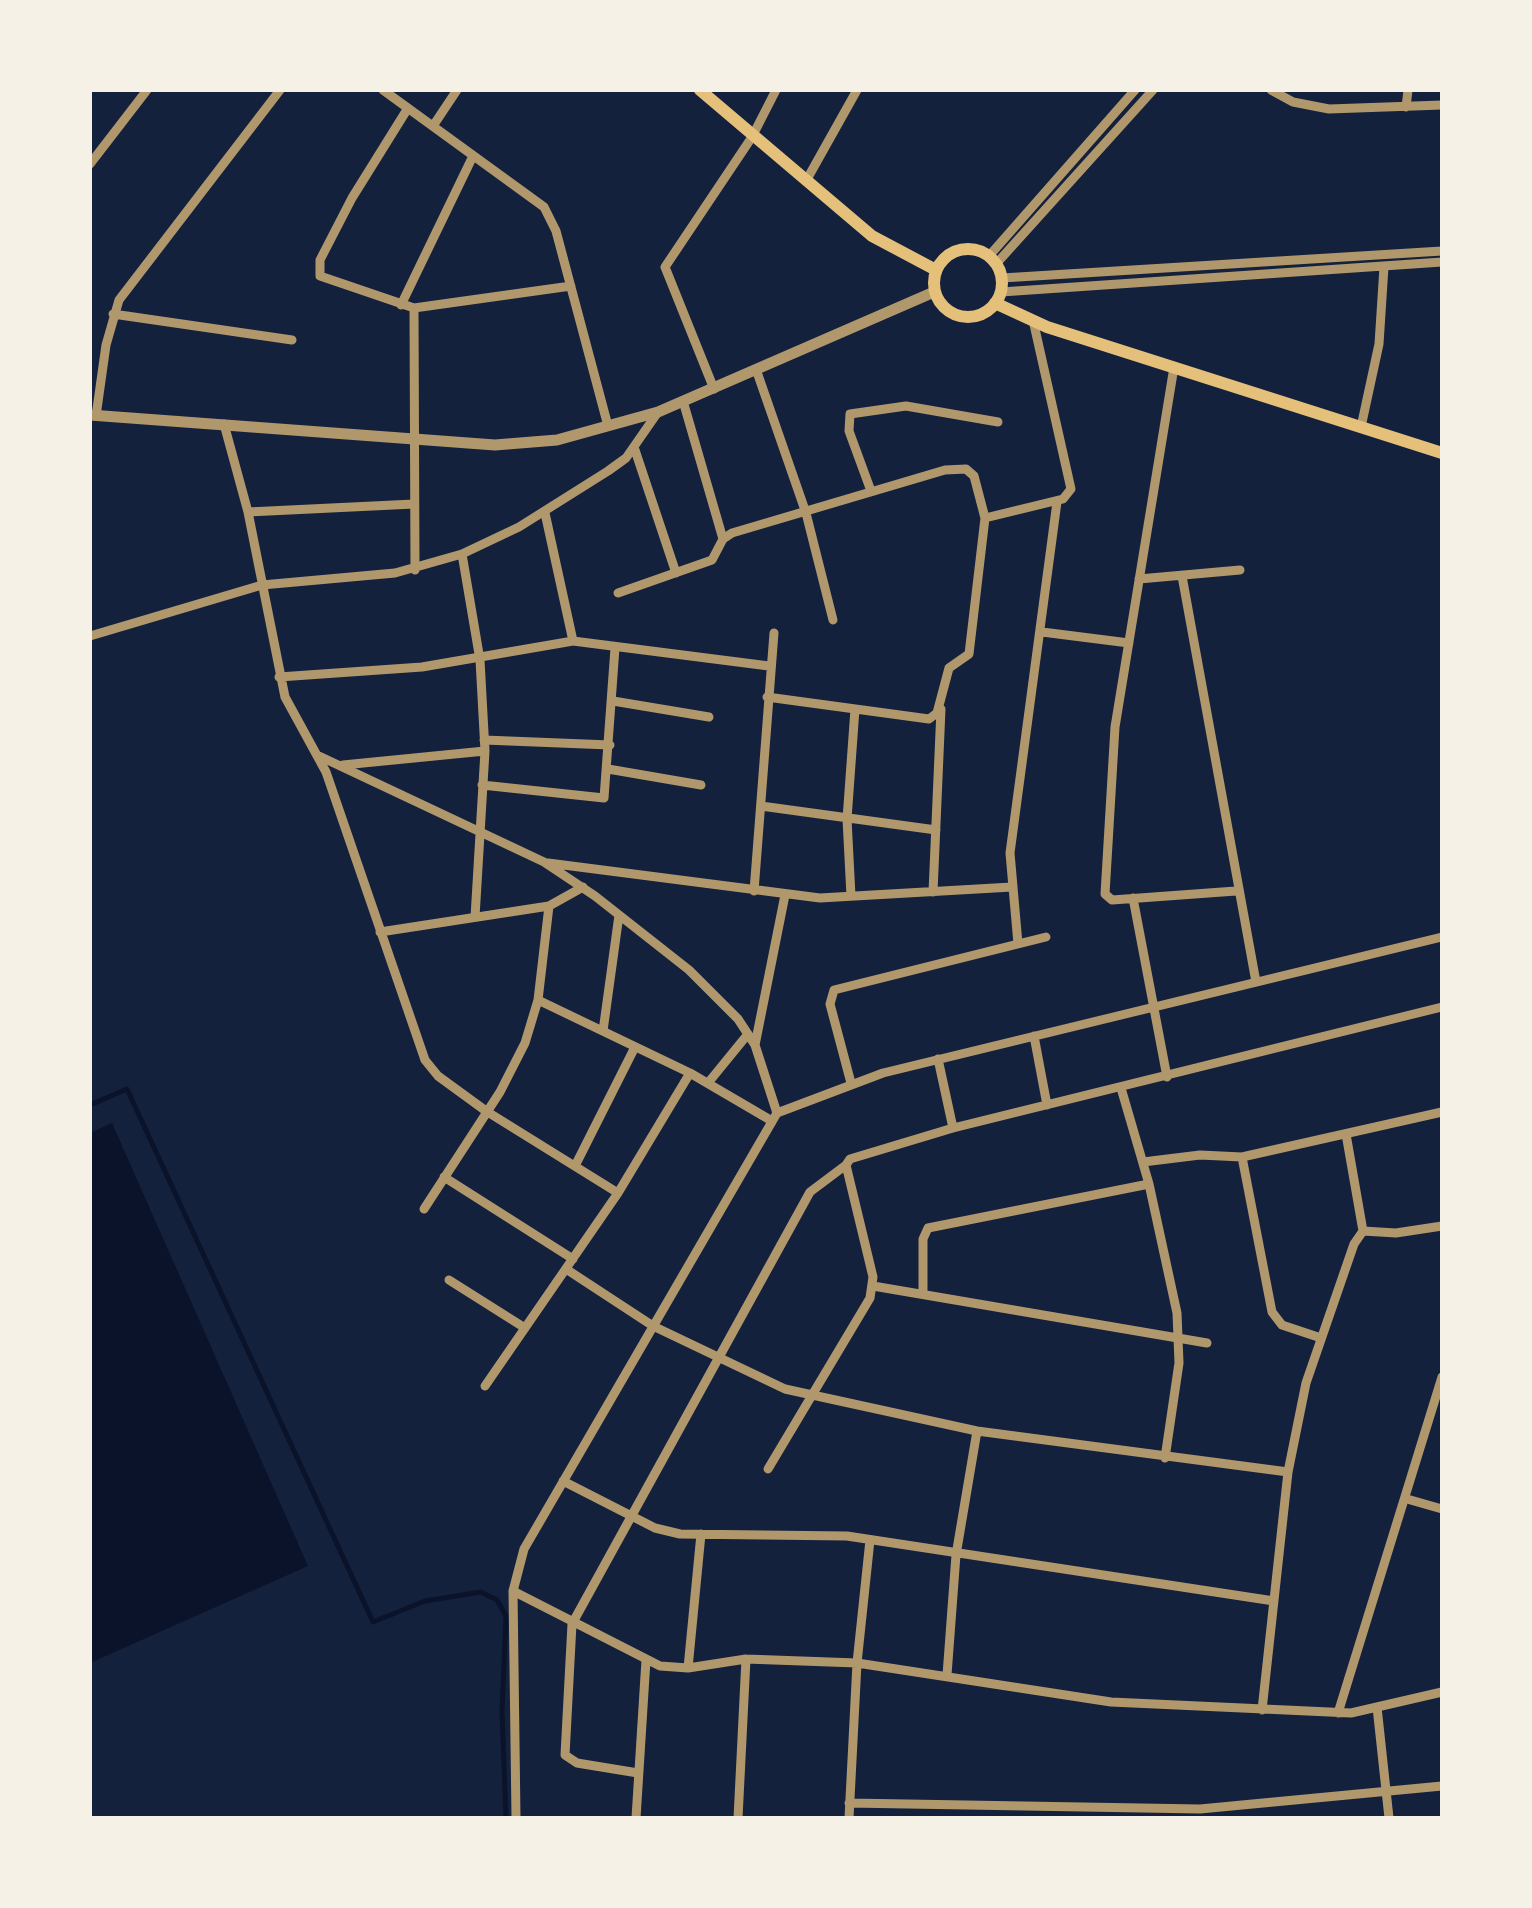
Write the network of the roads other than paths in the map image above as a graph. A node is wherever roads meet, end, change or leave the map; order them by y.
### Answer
1 (148, 90) edge
2 (280, 90) edge
3 (384, 90) edge
4 (458, 90) edge
5 (776, 90) edge
6 (857, 90) edge
7 (1136, 90) edge
8 (1153, 90) edge
9 (1271, 90) edge
10 (1408, 90) edge
11 (706, 93) edge
12 (1442, 104) edge
13 (1406, 107) junction
14 (408, 108) junction
15 (432, 126) junction
16 (752, 137) junction
17 (473, 156) junction
18 (90, 164) edge
19 (806, 181) junction
20 (1442, 251) edge
21 (993, 260) junction
22 (1442, 262) edge
23 (1384, 267) junction
24 (936, 270) junction
25 (570, 286) junction
26 (999, 291) junction
27 (934, 292) junction
28 (401, 305) junction
29 (414, 308) junction
30 (113, 314) junction
31 (1032, 320) junction
32 (292, 340) dead end
33 (1174, 368) junction
34 (757, 372) junction
35 (714, 389) junction
36 (683, 401) junction
37 (658, 412) junction
38 (93, 416) edge
39 (998, 422) dead end
40 (224, 424) junction
41 (608, 426) junction
42 (1360, 427) junction
43 (412, 440) junction
44 (634, 446) junction
45 (1442, 454) edge
46 (871, 491) junction
47 (1057, 502) junction
48 (414, 504) junction
49 (248, 512) junction
50 (544, 513) junction
51 (806, 513) junction
52 (984, 518) junction
53 (723, 539) junction
54 (462, 554) junction
55 (415, 570) junction
56 (1240, 570) dead end
57 (676, 573) junction
58 (1182, 576) junction
59 (1139, 579) junction
60 (262, 584) junction
61 (618, 593) dead end
62 (833, 620) dead end
63 (1042, 632) junction
64 (774, 633) dead end
65 (90, 636) edge
66 (573, 641) junction
67 (1129, 643) junction
68 (614, 648) junction
69 (480, 660) junction
70 (769, 666) junction
71 (279, 677) junction
72 (767, 697) junction
73 (613, 701) junction
74 (941, 706) junction
75 (855, 709) junction
76 (709, 717) dead end
77 (484, 745) junction
78 (610, 745) junction
79 (319, 756) junction
80 (340, 766) junction
81 (608, 769) junction
82 (482, 785) junction
83 (701, 786) dead end
84 (760, 806) junction
85 (847, 819) junction
86 (936, 830) junction
87 (480, 831) junction
88 (544, 862) junction
89 (583, 887) junction
90 (1012, 887) junction
91 (754, 891) junction
92 (1236, 891) junction
93 (933, 892) junction
94 (785, 896) junction
95 (851, 896) junction
96 (1133, 898) junction
97 (549, 906) junction
98 (619, 915) junction
99 (475, 917) junction
100 (380, 932) junction
101 (1046, 937) dead end
102 (1442, 937) edge
103 (1018, 944) junction
104 (1256, 982) junction
105 (538, 1000) junction
106 (1154, 1007) junction
107 (1442, 1007) edge
108 (603, 1031) junction
109 (748, 1034) junction
110 (1034, 1036) junction
111 (756, 1045) junction
112 (635, 1046) junction
113 (938, 1059) junction
114 (690, 1073) junction
115 (1167, 1077) junction
116 (708, 1083) junction
117 (851, 1083) junction
118 (1121, 1088) junction
119 (1047, 1105) junction
120 (486, 1112) junction
121 (1442, 1112) edge
122 (775, 1117) junction
123 (953, 1128) junction
124 (1346, 1134) junction
125 (1242, 1157) junction
126 (1142, 1162) junction
127 (575, 1166) junction
128 (846, 1166) junction
129 (444, 1176) junction
130 (1149, 1184) junction
131 (618, 1193) junction
132 (424, 1209) dead end
133 (1442, 1226) edge
134 (1363, 1231) junction
135 (573, 1259) junction
136 (566, 1269) junction
137 (450, 1280) dead end
138 (873, 1286) junction
139 (923, 1294) junction
140 (653, 1326) junction
141 (526, 1328) junction
142 (1179, 1338) junction
143 (1322, 1338) junction
144 (1207, 1342) dead end
145 (718, 1360) junction
146 (1442, 1376) edge
147 (486, 1386) dead end
148 (809, 1396) junction
149 (977, 1432) junction
150 (1166, 1458) junction
151 (768, 1469) dead end
152 (1288, 1472) junction
153 (564, 1481) junction
154 (1407, 1499) junction
155 (1442, 1509) edge
156 (630, 1516) junction
157 (701, 1534) junction
158 (870, 1540) junction
159 (956, 1555) junction
160 (513, 1592) junction
161 (1274, 1600) junction
162 (572, 1624) junction
163 (746, 1659) junction
164 (646, 1660) junction
165 (857, 1664) junction
166 (688, 1668) junction
167 (947, 1675) junction
168 (1442, 1692) edge
169 (1377, 1707) junction
170 (1262, 1710) junction
171 (1338, 1712) junction
172 (638, 1773) junction
173 (1442, 1786) edge
174 (1387, 1793) junction
175 (849, 1802) junction
176 (937, 1804) junction
177 (1025, 1806) junction
178 (1087, 1812) edge
179 (1194, 1813) edge
180 (516, 1818) edge
181 (636, 1818) edge
182 (738, 1818) edge
183 (848, 1818) edge
184 (937, 1818) edge
185 (1025, 1818) edge
186 (1389, 1818) edge

1 - 18 street
2 - 30 street
3 - 14 street
4 - 15 street
5 - 16 street
6 - 19 street
7 - 21 street
8 - 21 street
9 - 13 street
10 - 13 street
11 - 16 main road
12 - 13 street
14 - 15 street
14 - 28 street
15 - 17 street
16 - 19 main road
16 - 35 street
17 - 25 street
17 - 28 street
19 - 24 main road
20 - 26 street
21 - 24 main road
21 - 26 main road
22 - 23 street
23 - 26 street
23 - 42 street
24 - 27 main road
25 - 29 street
25 - 41 street
26 - 27 main road
26 - 31 main road
27 - 34 street
28 - 29 street
29 - 43 street
30 - 32 street
30 - 38 street
31 - 33 main road
31 - 47 street
33 - 42 main road
33 - 59 street
34 - 35 street
34 - 51 street
35 - 36 street
36 - 37 street
36 - 53 street
37 - 41 street
37 - 44 street
38 - 40 street
39 - 46 street
40 - 43 street
40 - 49 street
41 - 43 street
42 - 45 main road
43 - 48 street
44 - 50 street
44 - 57 street
46 - 51 street
46 - 52 street
47 - 52 street
47 - 63 street
48 - 49 street
48 - 55 street
49 - 60 street
50 - 54 street
50 - 66 street
51 - 53 street
51 - 62 street
52 - 74 street
53 - 57 street
54 - 55 street
54 - 69 street
55 - 60 street
56 - 58 street
57 - 61 street
58 - 59 street
58 - 92 street
59 - 67 street
60 - 65 street
60 - 71 street
63 - 67 street
63 - 90 street
64 - 70 street
66 - 68 street
66 - 69 street
67 - 96 street
68 - 70 street
68 - 73 street
69 - 71 street
69 - 77 street
70 - 72 street
71 - 79 street
72 - 75 street
72 - 84 street
73 - 76 street
73 - 78 street
74 - 75 street
74 - 86 street
75 - 85 street
77 - 78 street
77 - 80 street
77 - 82 street
78 - 81 street
79 - 80 street
79 - 100 street
80 - 87 street
81 - 82 street
81 - 83 street
82 - 87 street
84 - 85 street
84 - 91 street
85 - 86 street
85 - 95 street
86 - 93 street
87 - 88 street
87 - 99 street
88 - 89 street
88 - 91 street
89 - 97 street
89 - 98 street
90 - 93 street
90 - 103 street
91 - 94 street
92 - 96 street
92 - 104 street
93 - 95 street
94 - 95 street
94 - 111 street
96 - 106 street
97 - 99 street
97 - 105 street
98 - 108 street
98 - 109 street
99 - 100 street
100 - 120 street
101 - 103 street
102 - 104 street
103 - 117 street
104 - 106 street
105 - 108 street
105 - 120 street
106 - 110 street
106 - 115 street
107 - 115 street
108 - 112 street
109 - 111 street
109 - 116 street
110 - 113 street
110 - 119 street
111 - 122 street
112 - 114 street
112 - 127 street
113 - 117 street
113 - 123 street
114 - 116 street
114 - 131 street
115 - 118 street
116 - 122 street
117 - 122 street
118 - 119 street
118 - 126 street
119 - 123 street
120 - 127 street
120 - 129 street
121 - 124 street
122 - 140 street
123 - 128 street
124 - 125 street
124 - 134 street
125 - 126 street
125 - 143 street
126 - 130 street
127 - 131 street
128 - 138 street
128 - 145 street
129 - 132 street
129 - 135 street
130 - 139 street
130 - 142 street
131 - 135 street
133 - 134 street
134 - 143 street
135 - 136 street
136 - 140 street
136 - 141 street
137 - 141 street
138 - 139 street
138 - 148 street
139 - 142 street
140 - 145 street
140 - 153 street
141 - 147 street
142 - 144 street
142 - 150 street
143 - 152 street
145 - 148 street
145 - 156 street
146 - 154 street
148 - 149 street
148 - 151 street
149 - 150 street
149 - 159 street
150 - 152 street
152 - 161 street
153 - 156 street
153 - 160 street
154 - 155 street
154 - 171 street
156 - 157 street
156 - 162 street
157 - 158 street
157 - 166 street
158 - 159 street
158 - 165 street
159 - 161 street
159 - 167 street
160 - 162 street
160 - 180 street
161 - 170 street
162 - 164 street
162 - 172 street
163 - 165 street
163 - 166 street
163 - 182 street
164 - 166 street
164 - 172 street
165 - 167 street
165 - 175 street
167 - 170 street
168 - 169 street
169 - 171 street
169 - 174 street
170 - 171 street
172 - 181 street
173 - 174 street
174 - 179 street
174 - 186 street
175 - 176 street
175 - 183 street
176 - 177 street
176 - 184 street
177 - 178 street
177 - 185 street
178 - 179 street

